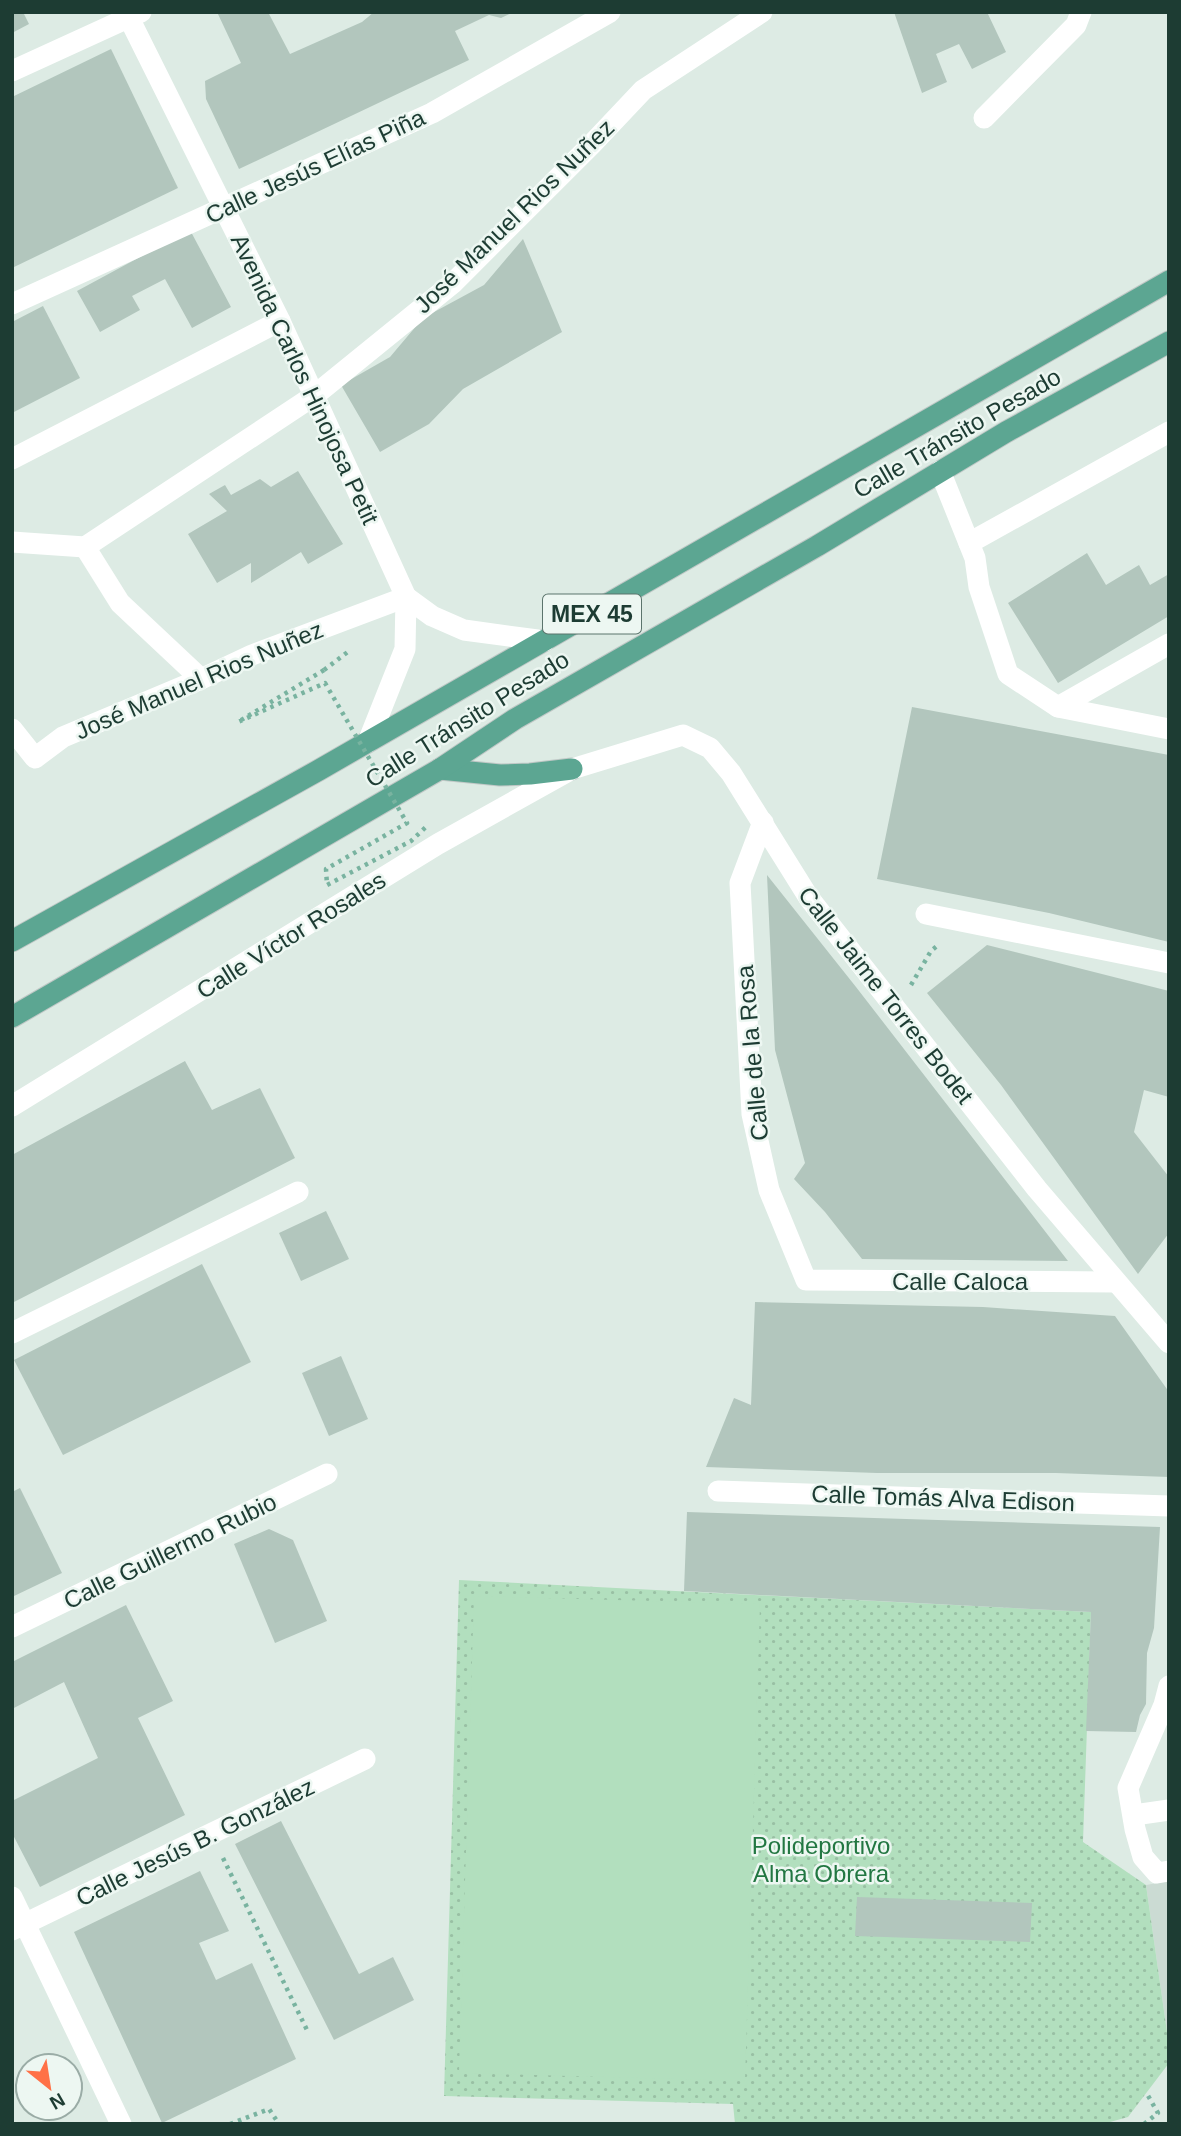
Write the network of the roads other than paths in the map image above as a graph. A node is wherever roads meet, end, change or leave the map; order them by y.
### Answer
1 (610, 12) edge
2 (762, 12) edge
3 (1081, 12) edge
4 (132, 14) edge
5 (12, 71) edge
6 (984, 118) dead end
7 (223, 207) junction
8 (1169, 281) edge
9 (12, 304) edge
10 (281, 321) junction
11 (1169, 342) edge
12 (315, 395) junction
13 (1169, 432) edge
14 (12, 459) edge
15 (940, 471) junction
16 (12, 542) edge
17 (969, 543) junction
18 (85, 547) junction
19 (406, 597) junction
20 (545, 641) junction
21 (1169, 643) edge
22 (201, 679) junction
23 (1058, 707) junction
24 (12, 729) edge
25 (1169, 729) edge
26 (368, 742) junction
27 (440, 769) junction
28 (572, 769) junction
29 (763, 822) junction
30 (926, 914) dead end
31 (12, 941) edge
32 (1169, 963) edge
33 (12, 1017) edge
34 (12, 1106) edge
35 (298, 1192) dead end
36 (806, 1280) joint
37 (1115, 1282) junction
38 (12, 1333) edge
39 (1169, 1343) edge
40 (327, 1474) dead end
41 (718, 1491) dead end
42 (1169, 1506) edge
43 (12, 1628) edge
44 (1169, 1686) edge
45 (365, 1759) dead end
46 (1169, 1810) edge
47 (1133, 1815) junction
48 (1163, 1872) edge
49 (12, 1897) edge
50 (18, 1927) edge
51 (121, 2124) edge

1 - 7 street, Calle Jesús Elías Piña
2 - 12 street, José Manuel Rios Nuñez
3 - 6 street
4 - 5 street
4 - 7 street, Avenida Carlos Hinojosa Petit
7 - 9 street, Calle Jesús Elías Piña
7 - 10 street, Avenida Carlos Hinojosa Petit
8 - 20 main road, Calle Tránsito Pesado / MEX 45
10 - 12 street, Avenida Carlos Hinojosa Petit
10 - 14 street
11 - 15 main road, Calle Tránsito Pesado / MEX 45
12 - 18 street, José Manuel Rios Nuñez
12 - 19 street, Avenida Carlos Hinojosa Petit
13 - 17 street
15 - 17 street
15 - 27 main road, Calle Tránsito Pesado / MEX 45
16 - 18 street
17 - 23 street
18 - 22 street
19 - 20 street
19 - 22 street, José Manuel Rios Nuñez
19 - 26 street
20 - 26 main road, Calle Tránsito Pesado / MEX 45
21 - 23 street
22 - 24 street, José Manuel Rios Nuñez
23 - 25 street
26 - 31 main road, Calle Tránsito Pesado / MEX 45
27 - 28 main road
27 - 33 main road, Calle Tránsito Pesado / MEX 45
28 - 29 street, Calle Jaime Torres Bodet
28 - 34 street, Calle Víctor Rosales
29 - 36 street, Calle de la Rosa
29 - 37 street, Calle Jaime Torres Bodet
30 - 32 street
35 - 38 street
36 - 37 street, Calle Caloca
37 - 39 street, Calle Jaime Torres Bodet
40 - 43 street, Calle Guillermo Rubio
41 - 42 street, Calle Tomás Alva Edison
44 - 47 street
45 - 50 street, Calle Jesús B. González
46 - 47 street
47 - 48 street
49 - 50 street
50 - 51 street

